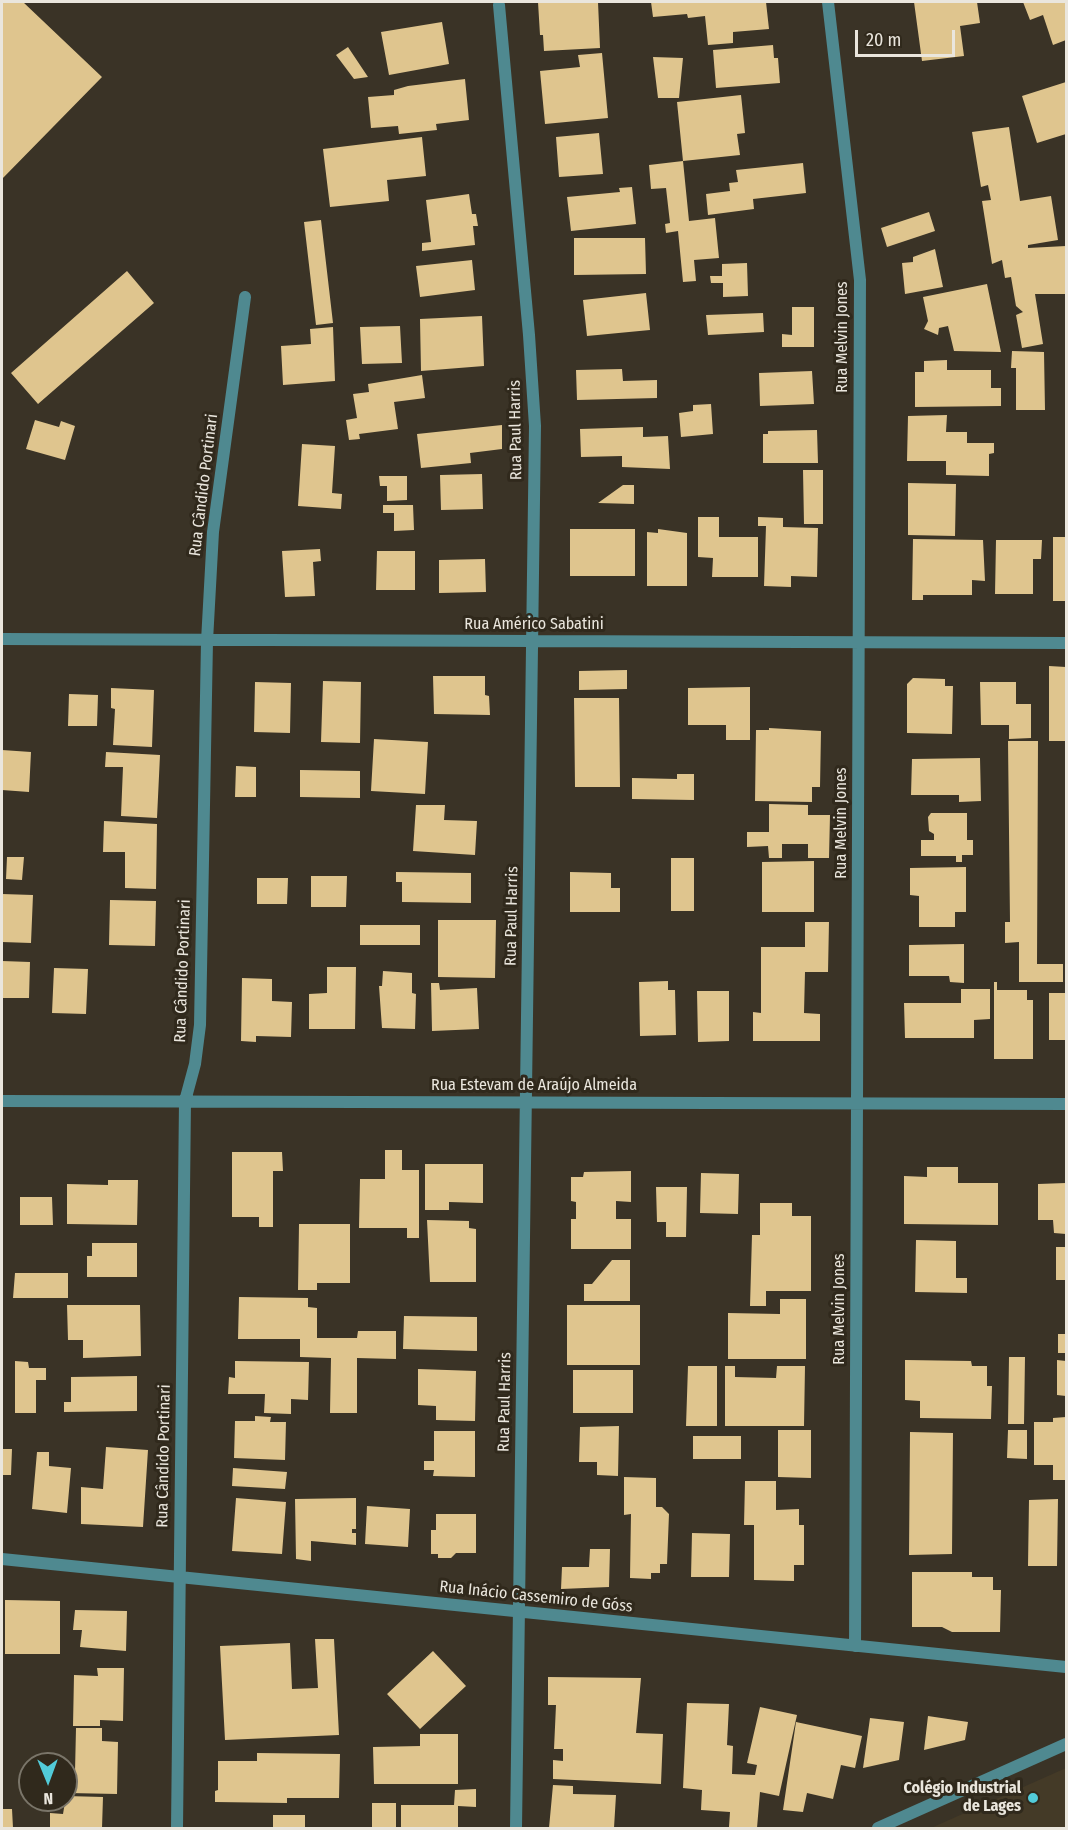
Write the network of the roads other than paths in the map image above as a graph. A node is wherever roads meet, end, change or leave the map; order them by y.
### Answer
1 (828, 2) edge
2 (499, 5) dead end
3 (245, 297) dead end
4 (2, 639) edge
5 (207, 641) junction
6 (532, 641) junction
7 (859, 642) junction
8 (1066, 643) edge
9 (2, 1101) edge
10 (185, 1101) junction
11 (526, 1102) junction
12 (857, 1103) junction
13 (1066, 1104) edge
14 (2, 1559) edge
15 (179, 1577) junction
16 (519, 1612) junction
17 (855, 1646) junction
18 (1066, 1667) edge
19 (1066, 1744) edge
20 (177, 1828) edge
21 (516, 1828) edge
22 (878, 1828) edge

1 - 7 street, Rua Melvin Jones
2 - 6 street, Rua Paul Harris
3 - 5 street, Rua Cândido Portinari
4 - 5 street, Rua Américo Sabatini
5 - 6 street, Rua Américo Sabatini
5 - 10 street, Rua Cândido Portinari
6 - 7 street, Rua Américo Sabatini
6 - 11 street, Rua Paul Harris
7 - 8 street, Rua Américo Sabatini
7 - 12 street, Rua Melvin Jones
9 - 10 street, Rua Estevam de Araújo Almeida
10 - 11 street, Rua Estevam de Araújo Almeida
10 - 15 street, Rua Cândido Portinari
11 - 12 street, Rua Estevam de Araújo Almeida
11 - 16 street, Rua Paul Harris
12 - 13 street, Rua Estevam de Araújo Almeida
12 - 17 street, Rua Melvin Jones
14 - 15 street, Rua Inácio Cassemiro de Góss
15 - 16 street, Rua Inácio Cassemiro de Góss
15 - 20 street, Rua Cândido Portinari
16 - 17 street, Rua Inácio Cassemiro de Góss
16 - 21 street, Rua Paul Harris
17 - 18 street, Rua Inácio Cassemiro de Góss
19 - 22 street

